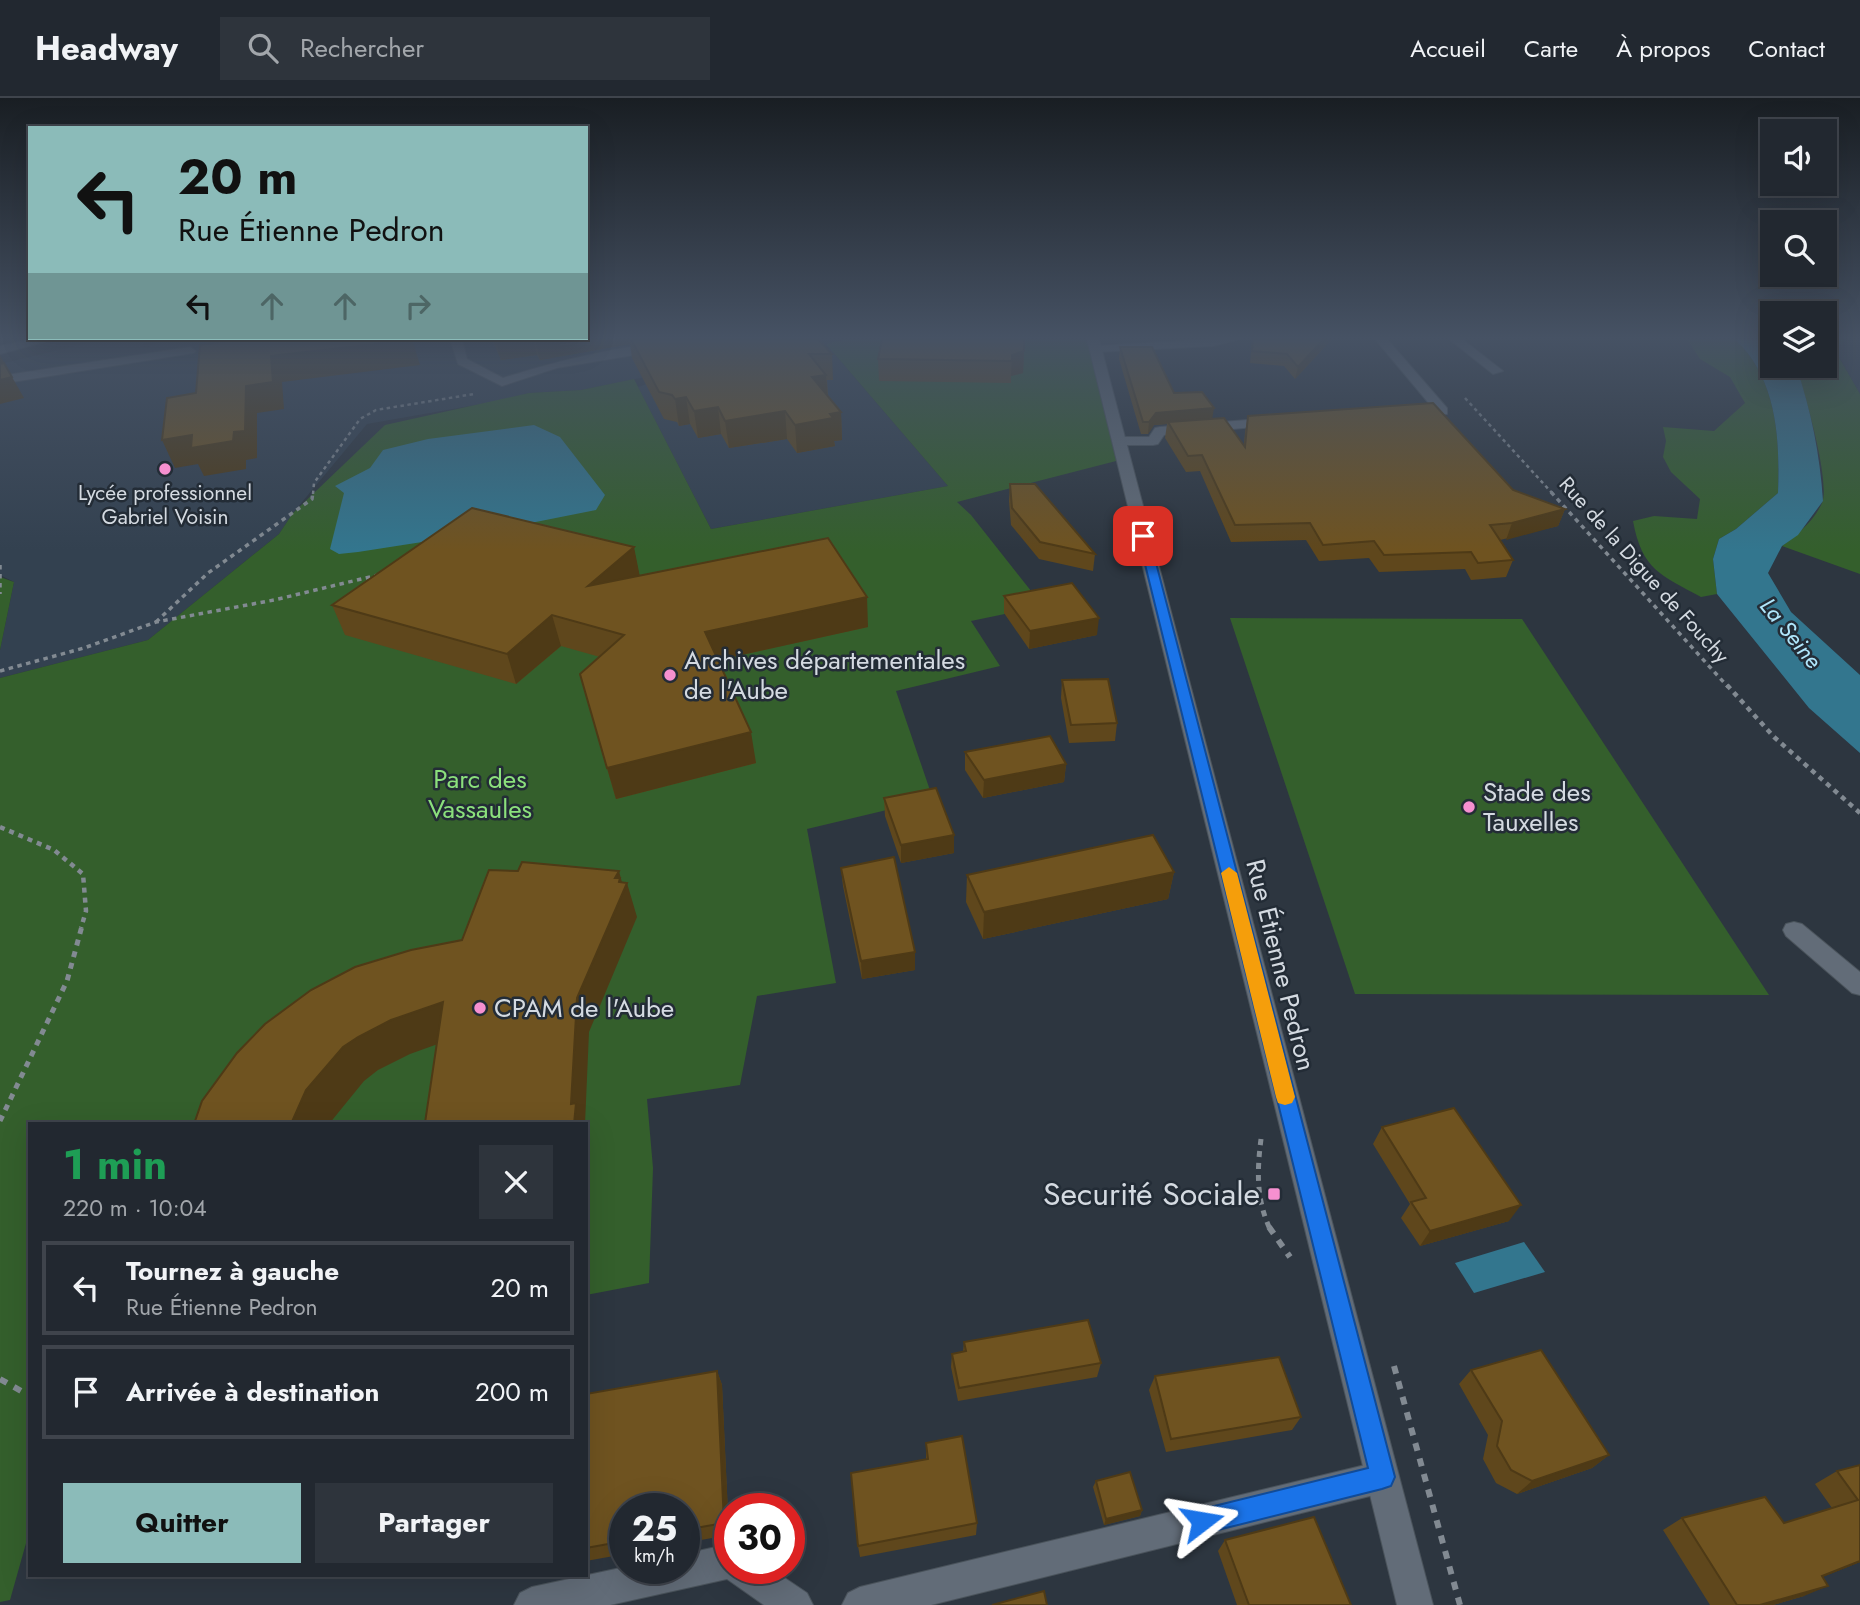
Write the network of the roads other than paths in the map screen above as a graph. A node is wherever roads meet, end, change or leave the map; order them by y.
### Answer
1 (1112, 409) edge
2 (1441, 409) edge
3 (1403, 411) edge
4 (1282, 421) edge
5 (1120, 441) junction
6 (1794, 930) dead end
7 (1860, 986) edge
8 (1382, 1477) junction
9 (714, 1565) edge
10 (764, 1584) edge
11 (532, 1605) edge
12 (795, 1605) edge
13 (860, 1605) edge
14 (1415, 1605) edge

1 - 5 street, Rue Étienne Pedron
2 - 3 street
4 - 5 street
5 - 8 street, Rue Étienne Pedron
6 - 7 street
8 - 13 street
8 - 14 street, Rue Étienne Pedron
9 - 11 street
10 - 12 street

